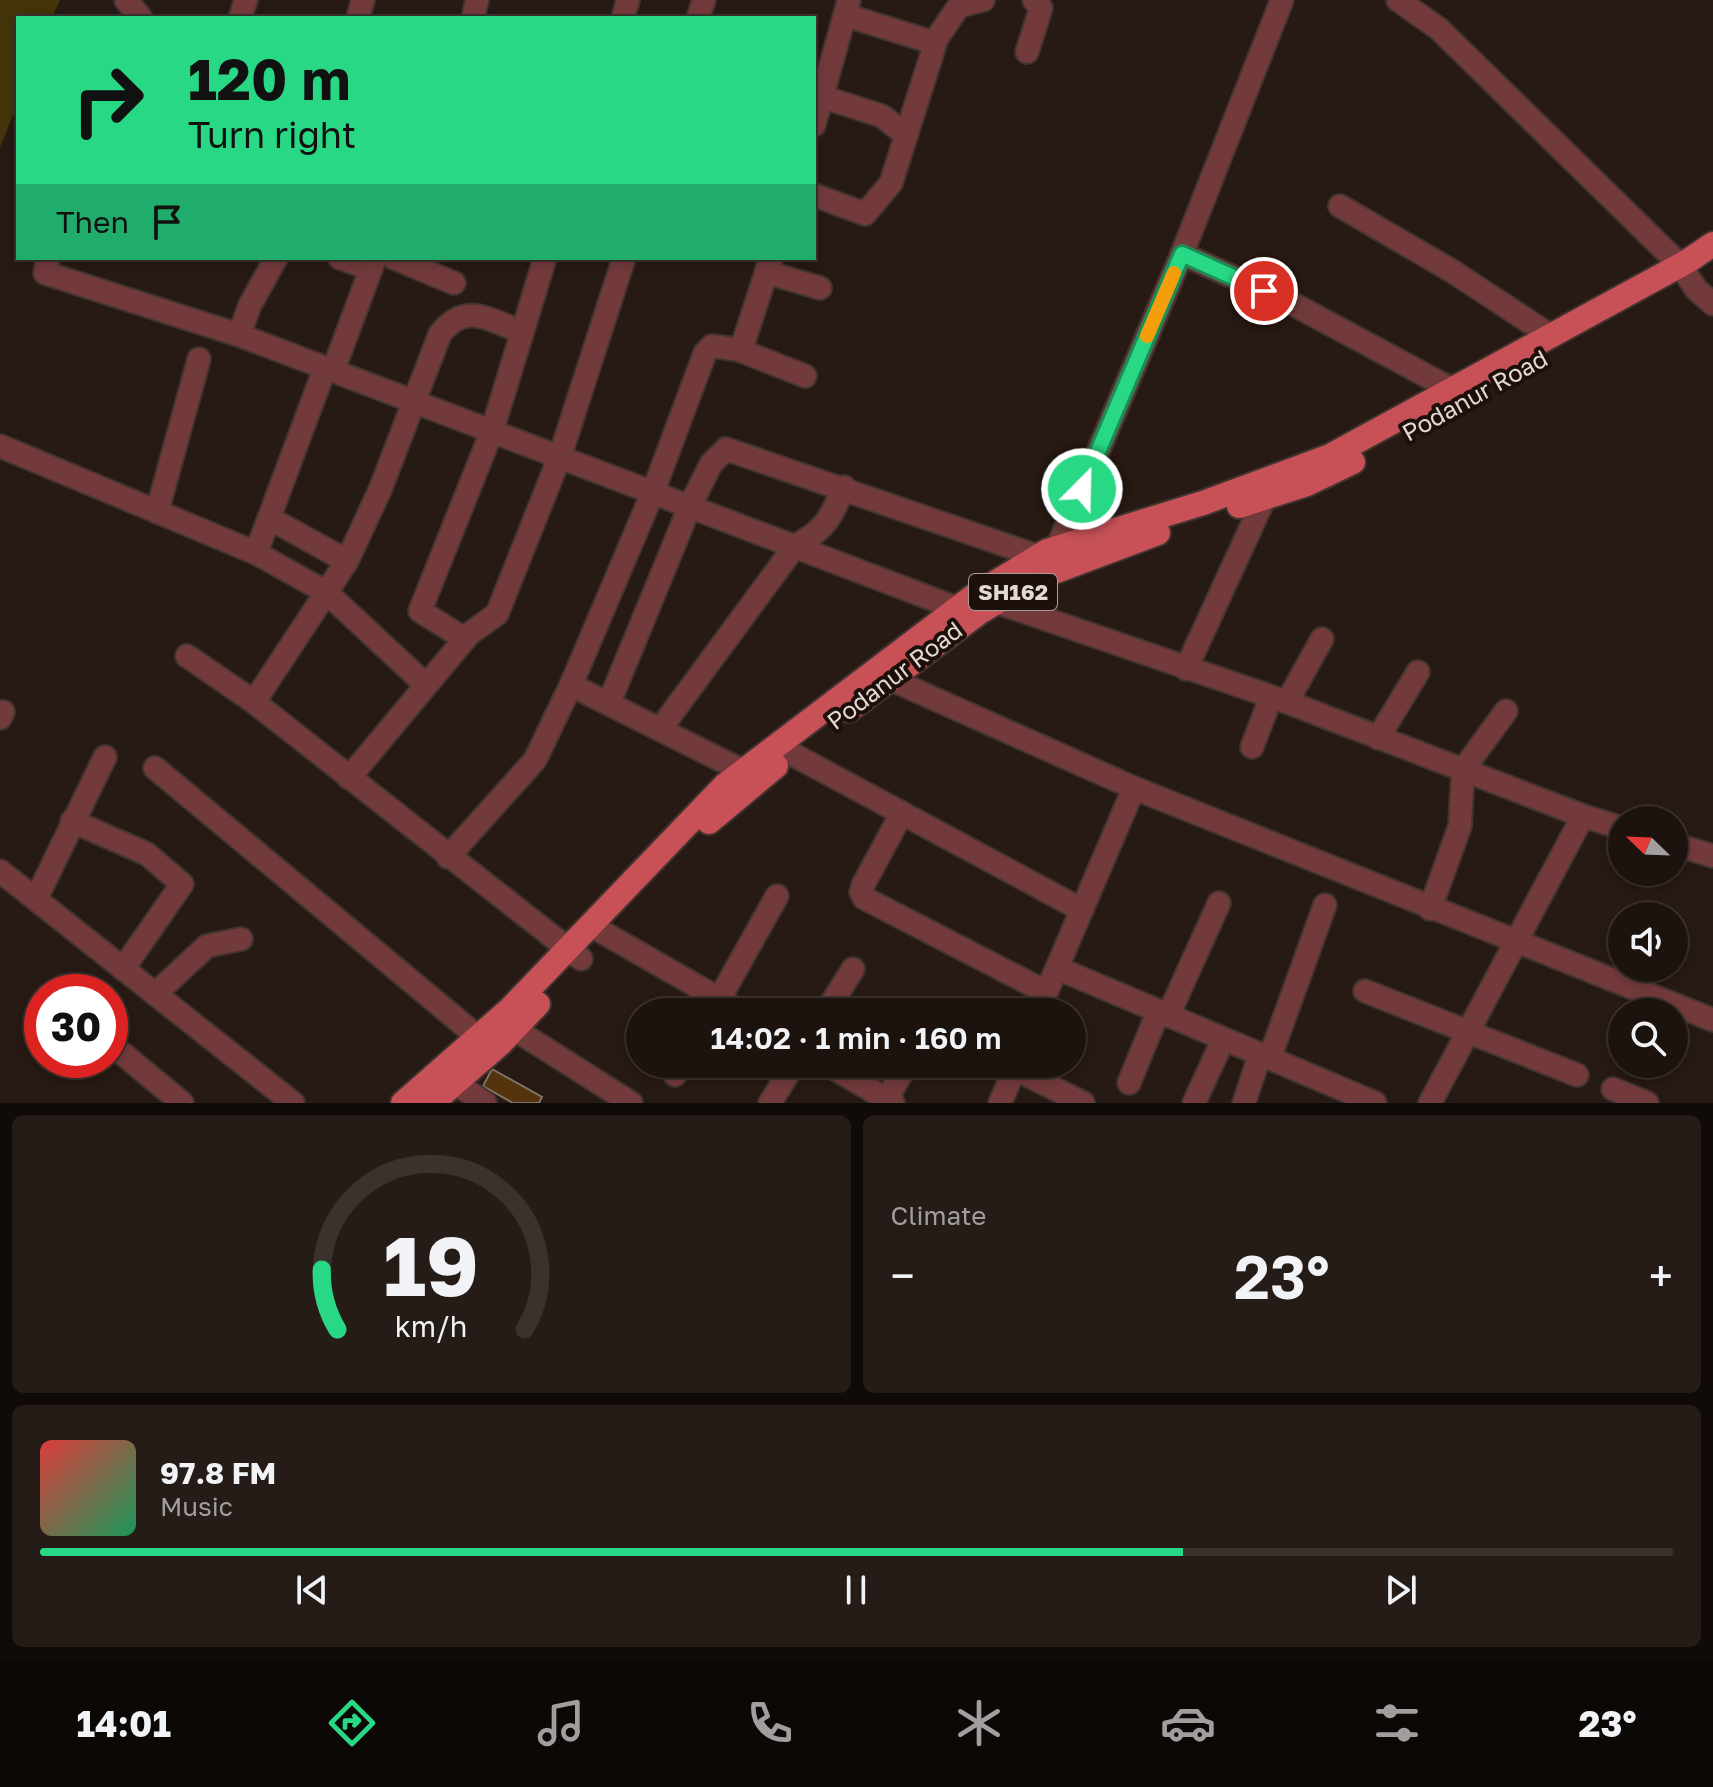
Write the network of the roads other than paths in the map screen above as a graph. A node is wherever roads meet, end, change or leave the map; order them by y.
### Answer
1 (126, 0) edge
2 (983, 0) edge
3 (1034, 0) edge
4 (1282, 0) edge
5 (1398, 0) edge
6 (847, 7) edge
7 (139, 16) edge
8 (935, 43) junction
9 (1027, 52) dead end
10 (823, 97) junction
11 (816, 119) edge
12 (906, 135) junction
13 (816, 196) edge
14 (1340, 206) dead end
15 (1713, 244) edge
16 (1182, 254) junction
17 (48, 260) edge
18 (275, 260) edge
19 (353, 260) edge
20 (399, 260) edge
21 (544, 260) edge
22 (623, 260) edge
23 (373, 263) edge
24 (1713, 264) edge
25 (768, 265) edge
26 (1684, 272) junction
27 (454, 283) dead end
28 (820, 288) dead end
29 (1713, 304) edge
30 (522, 332) junction
31 (239, 335) junction
32 (1551, 336) junction
33 (739, 350) junction
34 (199, 359) dead end
35 (329, 370) junction
36 (805, 376) dead end
37 (1453, 390) junction
38 (416, 402) junction
39 (492, 431) junction
40 (0, 446) edge
41 (560, 456) junction
42 (844, 487) junction
43 (653, 492) junction
44 (1265, 497) junction
45 (690, 506) junction
46 (157, 512) junction
47 (269, 518) junction
48 (795, 546) junction
49 (1047, 552) junction
50 (256, 553) junction
51 (347, 561) junction
52 (326, 592) junction
53 (996, 602) junction
54 (961, 615) junction
55 (465, 639) junction
56 (1322, 639) dead end
57 (187, 656) dead end
58 (1186, 669) junction
59 (1418, 672) dead end
60 (890, 679) junction
61 (426, 685) junction
62 (571, 685) junction
63 (1279, 700) junction
64 (254, 702) junction
65 (609, 703) junction
66 (1506, 711) dead end
67 (661, 728) junction
68 (1378, 738) junction
69 (1252, 747) dead end
70 (792, 754) junction
71 (105, 757) dead end
72 (155, 768) dead end
73 (1463, 770) junction
74 (743, 771) junction
75 (349, 778) junction
76 (1134, 788) junction
77 (902, 813) junction
78 (1583, 816) junction
79 (72, 821) junction
80 (1608, 824) edge
81 (1688, 848) edge
82 (1713, 856) edge
83 (448, 857) junction
84 (0, 871) edge
85 (777, 896) dead end
86 (36, 899) junction
87 (1219, 903) dead end
88 (1325, 905) dead end
89 (1430, 909) junction
90 (1082, 910) junction
91 (597, 929) junction
92 (241, 939) dead end
93 (1515, 944) junction
94 (575, 954) junction
95 (1057, 968) junction
96 (123, 969) junction
97 (853, 969) dead end
98 (1365, 991) dead end
99 (155, 994) junction
100 (705, 998) edge
101 (720, 998) edge
102 (835, 998) edge
103 (1035, 998) edge
104 (1044, 998) edge
105 (1163, 1014) junction
106 (1713, 1020) edge
107 (514, 1029) junction
108 (1469, 1031) junction
109 (478, 1037) junction
110 (1223, 1040) junction
111 (1265, 1056) junction
112 (128, 1058) edge
113 (1577, 1075) dead end
114 (785, 1078) edge
115 (849, 1078) edge
116 (900, 1078) edge
117 (1011, 1078) edge
118 (1037, 1078) edge
119 (455, 1083) junction
120 (1129, 1083) dead end
121 (1613, 1089) dead end
122 (888, 1102) edge
123 (182, 1103) edge
124 (293, 1103) edge
125 (403, 1103) edge
126 (432, 1103) edge
127 (485, 1103) edge
128 (631, 1103) edge
129 (770, 1103) edge
130 (1000, 1103) edge
131 (1082, 1103) edge
132 (1194, 1103) edge
133 (1244, 1103) edge
134 (1375, 1103) edge
135 (1430, 1103) edge
136 (1647, 1103) edge

1 - 7 street
2 - 8 street
3 - 9 street
4 - 16 street
5 - 26 street
6 - 8 street
6 - 10 street
8 - 12 street
10 - 11 street
10 - 12 street
12 - 13 street
14 - 32 street
15 - 26 main road
16 - 37 street
16 - 49 street
17 - 31 street
18 - 31 street
19 - 23 street
20 - 27 street
21 - 30 street
22 - 41 street
23 - 35 street
24 - 26 main road, Podanur Road / SH162
25 - 28 street
25 - 33 street
26 - 29 street
26 - 32 main road
26 - 44 main road, Podanur Road / SH162
30 - 38 street
30 - 39 street
31 - 35 street
32 - 37 main road
33 - 36 street
33 - 43 street
34 - 46 street
35 - 38 street
35 - 47 street
37 - 49 main road
38 - 39 street
38 - 51 street
39 - 41 street
39 - 55 street
40 - 46 street
41 - 43 street
41 - 55 street
42 - 45 street
42 - 48 street
42 - 49 street
43 - 45 street
43 - 62 street
44 - 53 main road, Podanur Road / SH162
44 - 58 street
45 - 48 street
45 - 65 street
46 - 50 street
47 - 50 street
47 - 51 street
48 - 54 street
48 - 67 street
49 - 54 main road
50 - 52 street
51 - 52 street
52 - 61 street
52 - 64 street
53 - 54 main road, Podanur Road / SH162
53 - 58 street
54 - 60 main road, Podanur Road / SH162
54 - 74 main road
55 - 61 street
56 - 63 street
57 - 64 street
58 - 63 street
59 - 68 street
60 - 70 main road, Podanur Road / SH162
60 - 76 street
61 - 75 street
62 - 65 street
62 - 83 street
63 - 68 street
63 - 69 street
64 - 75 street
65 - 67 street
66 - 73 street
67 - 74 street
68 - 73 street
70 - 77 street
70 - 91 main road, Podanur Road / SH162
71 - 79 street
72 - 109 street
73 - 78 street
73 - 89 street
74 - 91 main road
75 - 83 street
76 - 89 street
76 - 90 street
77 - 90 street
77 - 103 street
78 - 80 street
78 - 93 street
79 - 86 street
79 - 96 street
81 - 82 street
83 - 94 street
84 - 86 street
85 - 101 street
86 - 96 street
87 - 105 street
88 - 111 street
89 - 93 street
90 - 95 street
91 - 94 main road
91 - 100 street
92 - 99 street
93 - 106 street
93 - 108 street
94 - 107 main road
94 - 109 main road
95 - 104 street
95 - 105 street
96 - 99 street
97 - 102 street
98 - 108 street
99 - 124 street
105 - 110 street
105 - 120 street
107 - 119 main road
107 - 128 street
108 - 113 street
108 - 135 street
109 - 125 main road
110 - 111 street
110 - 132 street
111 - 133 street
111 - 134 street
112 - 123 street
114 - 129 street
115 - 122 street
116 - 122 street
117 - 130 street
118 - 131 street
119 - 126 main road
119 - 127 street
121 - 136 street

